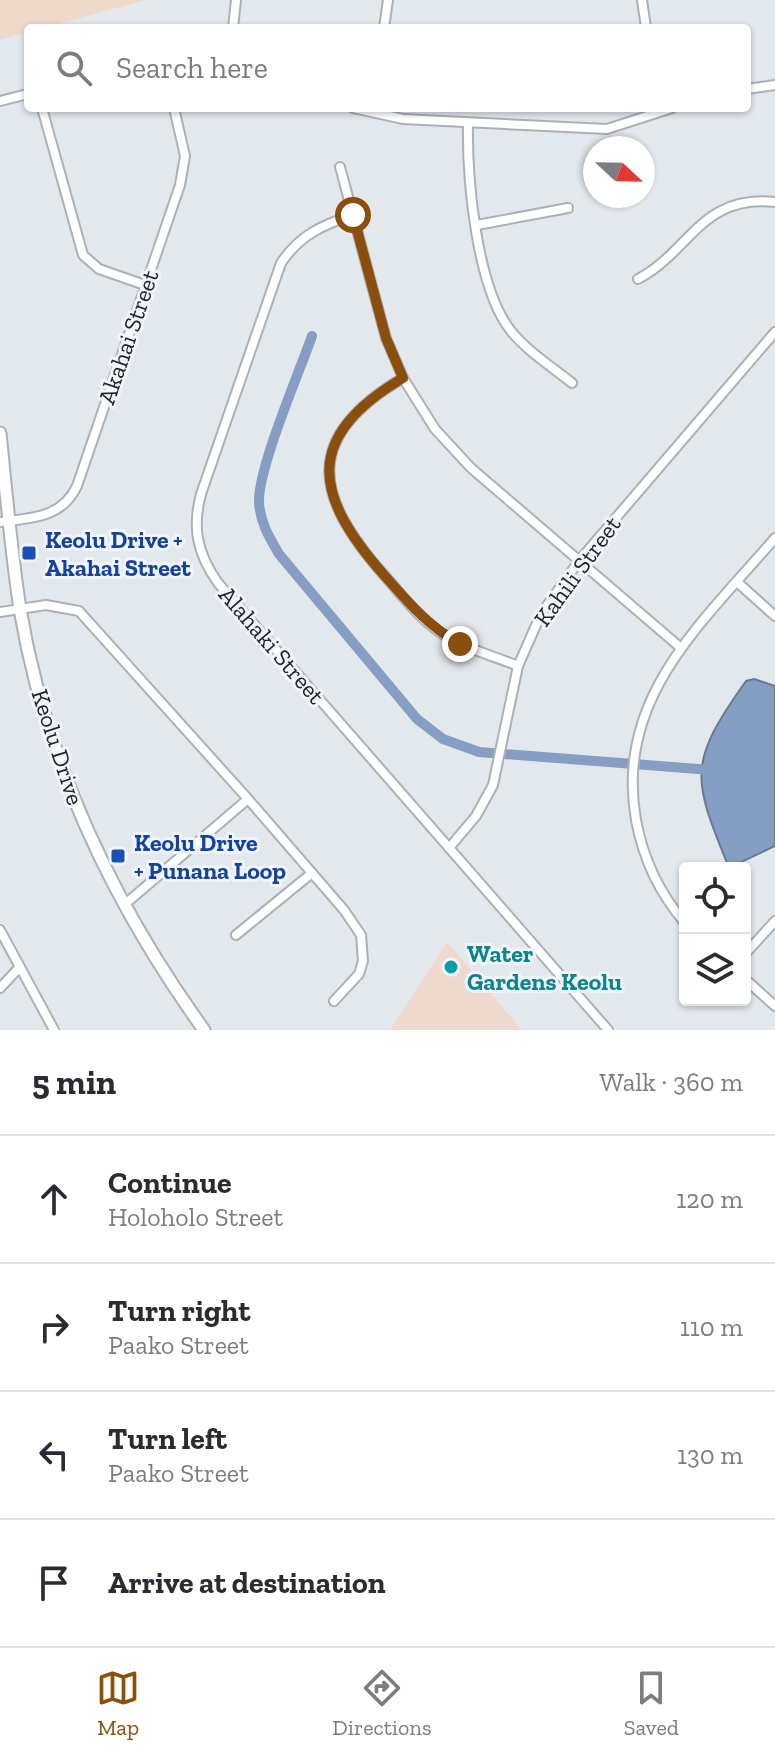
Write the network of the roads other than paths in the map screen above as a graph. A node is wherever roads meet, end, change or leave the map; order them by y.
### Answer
1 (236, 0) edge
2 (388, 0) edge
3 (642, 0) edge
4 (233, 24) edge
5 (385, 24) edge
6 (645, 24) edge
7 (775, 85) edge
8 (751, 88) edge
9 (24, 95) edge
10 (0, 101) edge
11 (43, 112) edge
12 (175, 112) edge
13 (375, 112) edge
14 (652, 112) edge
15 (468, 123) junction
16 (340, 167) dead end
17 (775, 202) edge
18 (568, 208) dead end
19 (353, 215) junction
20 (477, 225) junction
21 (638, 279) dead end
22 (145, 285) junction
23 (775, 332) edge
24 (403, 378) junction
25 (572, 383) dead end
26 (0, 433) edge
27 (5, 521) edge
28 (775, 538) edge
29 (579, 561) junction
30 (737, 582) junction
31 (20, 609) junction
32 (0, 612) edge
33 (775, 616) edge
34 (681, 648) junction
35 (518, 666) junction
36 (248, 799) junction
37 (449, 848) junction
38 (312, 873) junction
39 (124, 905) junction
40 (679, 914) edge
41 (775, 921) edge
42 (0, 930) edge
43 (236, 935) dead end
44 (751, 947) edge
45 (18, 969) junction
46 (751, 984) edge
47 (0, 988) edge
48 (334, 1001) dead end
49 (775, 1006) edge
50 (54, 1030) edge
51 (204, 1030) edge
52 (608, 1030) edge

1 - 4 street
2 - 5 street
3 - 6 street
7 - 8 street
9 - 10 street
11 - 22 street
12 - 22 street, Akahai Street
13 - 15 street
14 - 15 street
15 - 20 street
16 - 19 street
17 - 21 street
18 - 20 street
19 - 24 street
19 - 37 street, Alahaki Street
20 - 25 street
22 - 27 street, Akahai Street
23 - 29 street, Kahili Street
24 - 29 street
24 - 35 street
26 - 27 main road, Keolu Drive
27 - 31 main road, Keolu Drive
28 - 30 street
29 - 34 street
29 - 35 street, Kahili Street
30 - 33 street
30 - 34 street
31 - 32 street
31 - 36 street
31 - 39 main road, Keolu Drive
34 - 40 street
35 - 37 street, Kahili Street
36 - 38 street
36 - 39 street
37 - 52 street, Alahaki Street
38 - 43 street
38 - 48 street
39 - 51 main road, Keolu Drive
41 - 44 street
42 - 45 street
45 - 47 street
45 - 50 street
46 - 49 street

